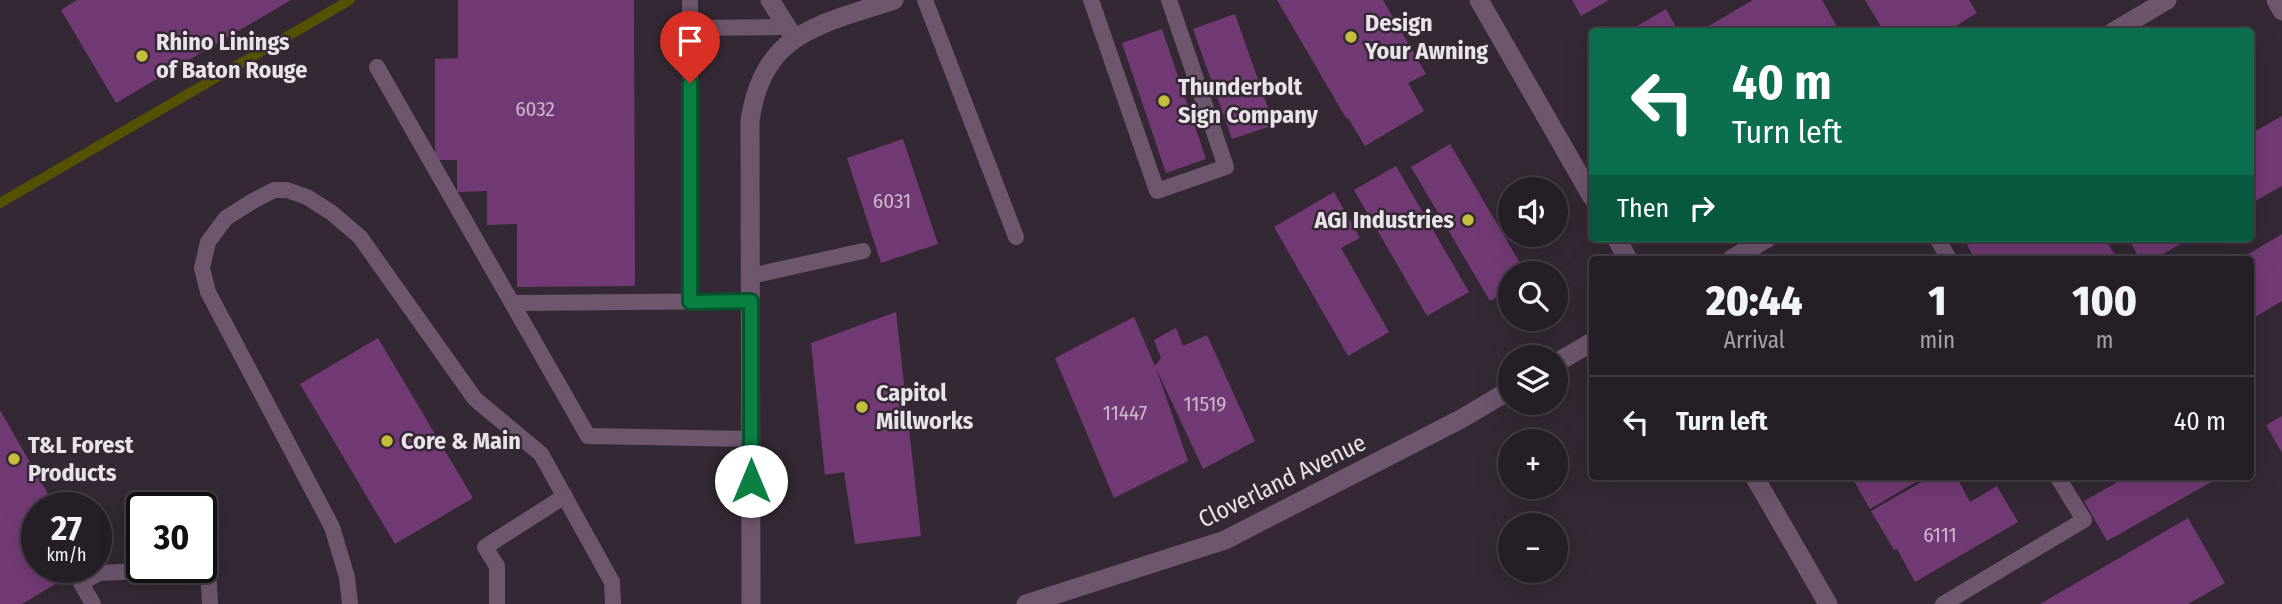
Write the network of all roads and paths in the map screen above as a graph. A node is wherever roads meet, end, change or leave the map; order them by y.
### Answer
1 (690, 0) edge
2 (770, 0) edge
3 (894, 0) edge
4 (925, 0) edge
5 (1091, 0) edge
6 (1169, 0) edge
7 (1479, 0) edge
8 (2167, 0) edge
9 (2276, 0) edge
10 (2282, 11) edge
11 (690, 28) junction
12 (2120, 28) edge
13 (787, 38) junction
14 (377, 67) dead end
15 (1589, 192) edge
16 (1016, 237) dead end
17 (1760, 242) edge
18 (863, 251) dead end
19 (1737, 256) edge
20 (751, 276) junction
21 (751, 301) junction
22 (690, 302) junction
23 (512, 303) junction
24 (1589, 344) edge
25 (1568, 356) edge
26 (1498, 397) edge
27 (751, 439) junction
28 (1756, 480) edge
29 (2059, 480) edge
30 (565, 496) junction
31 (93, 604) edge
32 (210, 604) edge
33 (350, 604) edge
34 (497, 604) edge
35 (613, 604) edge
36 (751, 604) edge
37 (1026, 604) edge
38 (1828, 604) edge
39 (1942, 604) edge

1 - 11 lane
2 - 13 street
3 - 13 street
4 - 16 lane
5 - 6 lane
7 - 15 street
8 - 12 street
9 - 10 street
11 - 13 lane
11 - 22 lane
13 - 20 street
14 - 23 lane
17 - 19 street
18 - 20 lane
20 - 21 street
21 - 22 lane
21 - 27 street
22 - 23 lane
23 - 27 lane
24 - 25 street
26 - 37 street, Cloverland Avenue
27 - 36 street
28 - 38 street
29 - 39 lane
30 - 33 lane
30 - 34 lane
30 - 35 lane
31 - 32 lane

